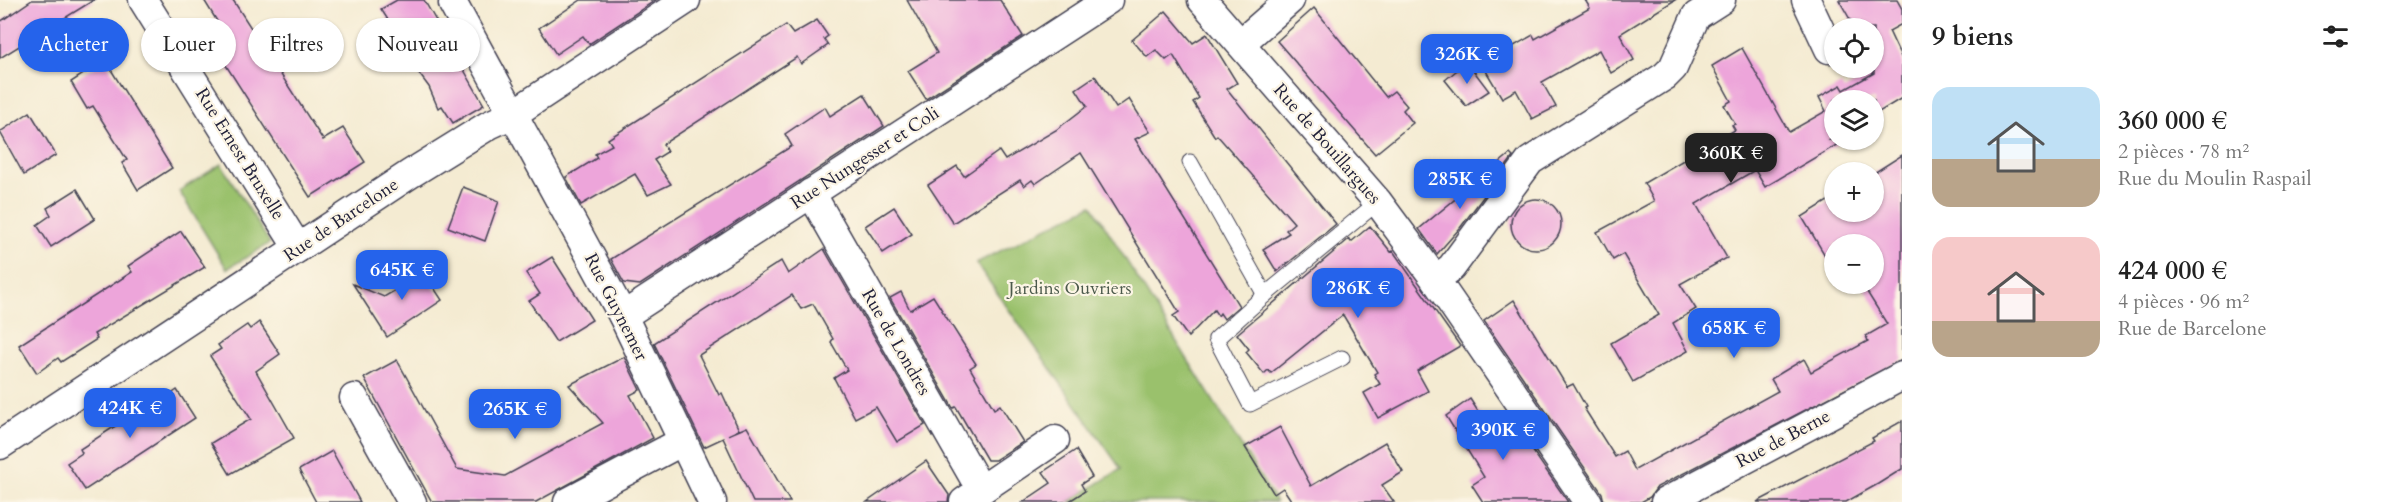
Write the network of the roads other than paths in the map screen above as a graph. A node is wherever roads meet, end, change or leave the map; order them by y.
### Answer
1 (143, 0) edge
2 (686, 0) edge
3 (1108, 0) edge
4 (1202, 0) edge
5 (1290, 0) edge
6 (1721, 0) edge
7 (1806, 0) edge
8 (453, 4) dead end
9 (1824, 38) edge
10 (1241, 42) junction
11 (513, 114) junction
12 (1190, 162) dead end
13 (811, 193) junction
14 (1378, 202) junction
15 (298, 248) junction
16 (1435, 279) junction
17 (1265, 295) junction
18 (623, 316) junction
19 (1342, 358) dead end
20 (1902, 376) edge
21 (354, 398) dead end
22 (1055, 440) dead end
23 (683, 441) junction
24 (0, 444) edge
25 (972, 496) edge
26 (412, 502) edge
27 (568, 502) edge
28 (712, 502) edge
29 (1588, 502) edge
30 (1665, 502) edge

1 - 15 street, Rue Ernest Bruxelle
2 - 11 street, Rue de Barcelone
3 - 13 street, Rue Nungesser et Coli
4 - 10 street, Rue de Bouillargues
5 - 10 street
6 - 16 street
7 - 9 street
8 - 11 street, Rue Guynemer
10 - 14 street, Rue de Bouillargues
11 - 15 street, Rue de Barcelone
11 - 18 street, Rue Guynemer
12 - 17 lane
13 - 18 street, Rue Nungesser et Coli
13 - 25 street, Rue de Londres
14 - 16 street, Rue de Bouillargues
14 - 17 lane
15 - 24 street, Rue de Barcelone
16 - 29 street, Rue de Bouillargues
17 - 19 lane
18 - 23 street, Rue Guynemer
20 - 30 street, Rue de Berne
21 - 26 street
22 - 25 street, Rue de Londres
23 - 27 street
23 - 28 street, Rue Guynemer

